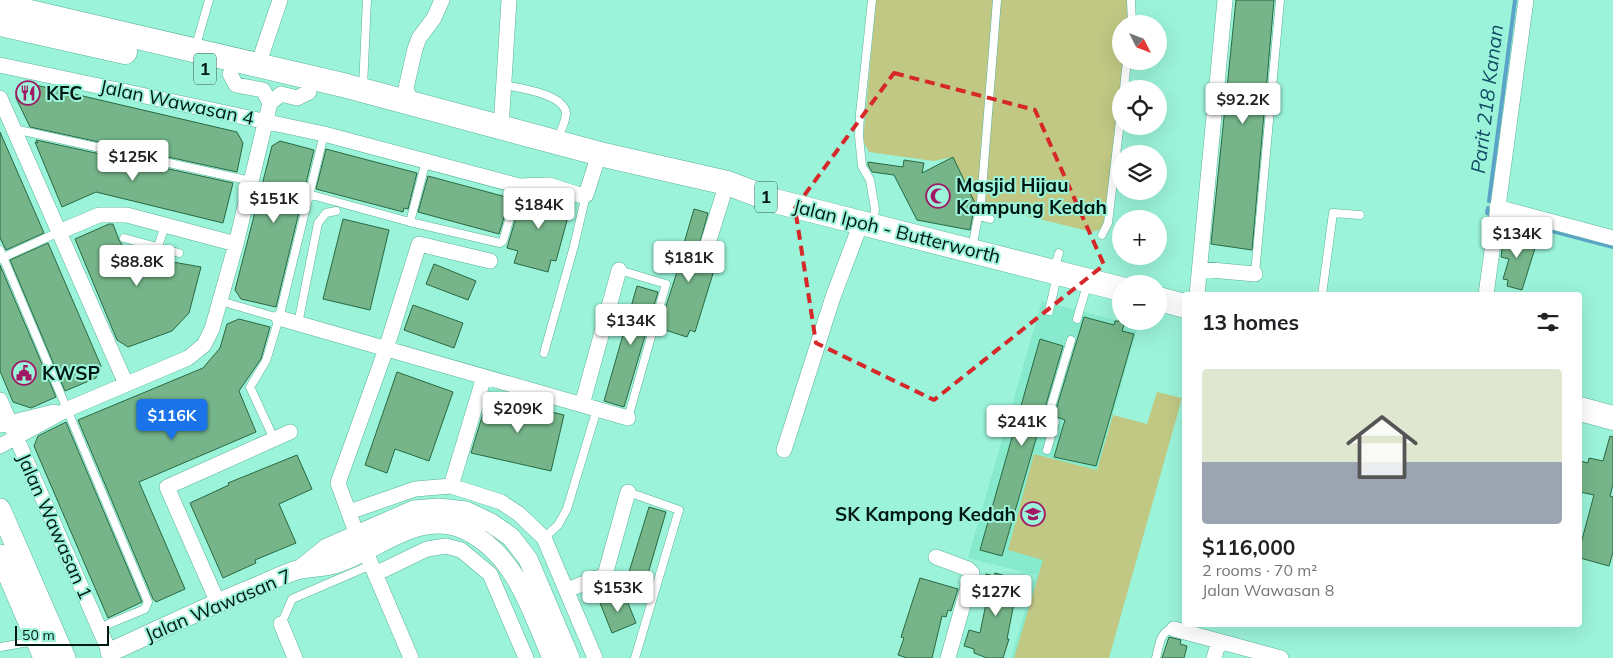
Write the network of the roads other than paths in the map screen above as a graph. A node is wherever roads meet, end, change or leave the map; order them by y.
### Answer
1 (209, 0) edge
2 (280, 0) edge
3 (367, 0) edge
4 (442, 0) edge
5 (509, 0) edge
6 (872, 0) edge
7 (997, 0) edge
8 (1131, 0) edge
9 (1225, 0) edge
10 (1280, 0) edge
11 (1526, 0) edge
12 (0, 5) edge
13 (1132, 15) edge
14 (0, 24) edge
15 (195, 50) junction
16 (0, 65) edge
17 (258, 65) junction
18 (230, 74) junction
19 (504, 84) junction
20 (363, 91) junction
21 (409, 91) junction
22 (309, 92) junction
23 (270, 103) junction
24 (1, 105) edge
25 (265, 121) junction
26 (501, 128) junction
27 (14, 129) junction
28 (324, 134) junction
29 (1118, 135) edge
30 (556, 143) junction
31 (599, 154) junction
32 (426, 161) junction
33 (251, 181) junction
34 (727, 183) junction
35 (519, 186) junction
36 (308, 194) junction
37 (586, 195) junction
38 (1497, 207) junction
39 (336, 211) dead end
40 (1360, 215) dead end
41 (979, 216) junction
42 (990, 219) dead end
43 (410, 222) junction
44 (867, 224) junction
45 (165, 225) junction
46 (59, 232) junction
47 (1102, 235) dead end
48 (124, 238) dead end
49 (1613, 238) edge
50 (236, 244) junction
51 (158, 247) junction
52 (971, 250) junction
53 (179, 253) dead end
54 (705, 253) dead end
55 (1, 256) edge
56 (490, 260) dead end
57 (1057, 265) junction
58 (1200, 269) junction
59 (619, 270) joint
60 (1255, 274) joint
61 (1089, 280) junction
62 (1112, 286) edge
63 (1197, 292) edge
64 (1322, 292) edge
65 (1486, 292) edge
66 (220, 301) junction
67 (1167, 301) edge
68 (1182, 305) edge
69 (1049, 311) dead end
70 (279, 318) junction
71 (1078, 319) dead end
72 (298, 324) junction
73 (1071, 340) dead end
74 (386, 349) junction
75 (544, 353) dead end
76 (484, 377) junction
77 (126, 384) junction
78 (0, 400) edge
79 (590, 407) junction
80 (68, 409) junction
81 (1582, 410) edge
82 (628, 418) joint
83 (1613, 418) edge
84 (5, 424) edge
85 (290, 432) dead end
86 (17, 439) junction
87 (274, 439) junction
88 (0, 446) edge
89 (784, 450) dead end
90 (1047, 450) dead end
91 (451, 486) junction
92 (628, 492) joint
93 (0, 509) edge
94 (349, 512) junction
95 (544, 538) junction
96 (0, 555) edge
97 (367, 556) junction
98 (936, 557) dead end
99 (567, 590) junction
100 (218, 603) junction
101 (281, 624) joint
102 (99, 628) junction
103 (1174, 629) joint
104 (1219, 640) junction
105 (0, 647) edge
106 (41, 649) edge
107 (111, 655) edge
108 (1274, 657) edge
109 (65, 658) edge
110 (295, 658) edge
111 (411, 658) edge
112 (526, 658) edge
113 (552, 658) edge
114 (570, 658) edge
115 (595, 658) edge
116 (635, 658) edge
117 (948, 658) edge
118 (1156, 658) edge
119 (1214, 658) edge

1 - 15 lane
2 - 17 street
3 - 20 lane
4 - 21 street
5 - 19 street
6 - 44 lane
7 - 41 lane
8 - 13 lane
9 - 58 street
10 - 60 lane
11 - 38 street
12 - 15 highway, Jalan Ipoh - Butterworth / 1
14 - 18 highway, Jalan Ipoh - Butterworth / 1
15 - 17 highway, Jalan Ipoh - Butterworth / 1
16 - 25 street, Jalan Wawasan 4
17 - 20 highway, Jalan Ipoh - Butterworth / 1
18 - 22 highway, Jalan Ipoh - Butterworth / 1
18 - 23 street
19 - 26 street
19 - 30 lane
20 - 21 highway, Jalan Ipoh - Butterworth / 1
21 - 22 highway, Jalan Ipoh - Butterworth / 1
21 - 26 highway, Jalan Ipoh - Butterworth / 1
22 - 23 street
23 - 25 street
24 - 27 street
25 - 28 street, Jalan Wawasan 4
25 - 33 street
26 - 30 highway, Jalan Ipoh - Butterworth / 1
27 - 33 lane
27 - 46 street
28 - 32 street, Jalan Wawasan 4
28 - 36 lane
29 - 47 lane
30 - 31 highway, Jalan Ipoh - Butterworth / 1
31 - 34 highway, Jalan Ipoh - Butterworth / 1
31 - 37 street
32 - 35 street, Jalan Wawasan 4
32 - 43 lane
33 - 50 street
34 - 44 highway, Jalan Ipoh - Butterworth / 1
34 - 54 street
35 - 37 street, Jalan Wawasan 4
35 - 43 lane
36 - 43 lane
36 - 70 lane
37 - 75 lane
38 - 49 street
38 - 65 street
39 - 72 lane
40 - 64 lane
41 - 42 lane
41 - 52 lane
44 - 52 highway, Jalan Ipoh - Butterworth / 1
44 - 89 street
45 - 46 street
45 - 50 street
45 - 51 lane
46 - 55 lane
46 - 77 street
48 - 51 lane
50 - 66 street
51 - 53 lane
52 - 57 highway, Jalan Ipoh - Butterworth / 1
55 - 80 lane
56 - 74 street
57 - 61 highway, Jalan Ipoh - Butterworth / 1
57 - 69 lane
58 - 60 street
58 - 63 street
59 - 79 street
59 - 82 lane
61 - 62 highway, Jalan Ipoh - Butterworth / 1
61 - 71 lane
66 - 70 lane
66 - 77 street
67 - 68 highway
70 - 72 street
70 - 87 lane
72 - 74 street
73 - 90 lane
74 - 76 street
74 - 94 street
76 - 79 street
76 - 91 street
77 - 80 street
78 - 84 street, Jalan Wawasan 1
79 - 82 street
79 - 95 lane
80 - 84 street
80 - 86 street
80 - 102 lane
81 - 83 highway
84 - 86 street, Jalan Wawasan 1
85 - 87 street
86 - 88 street
86 - 102 street, Jalan Wawasan 1
87 - 100 street
91 - 94 street
91 - 95 street
92 - 99 street
92 - 116 lane
93 - 109 main road
94 - 97 street
95 - 99 street
96 - 106 main road
97 - 100 street, Jalan Wawasan 7
97 - 101 lane
97 - 111 street
97 - 112 street
97 - 113 street
97 - 114 street
98 - 117 street
99 - 115 street
100 - 107 street, Jalan Wawasan 7
101 - 110 street
102 - 107 street, Jalan Wawasan 1
103 - 104 street
103 - 118 lane
104 - 108 street
104 - 119 street
105 - 106 lane

